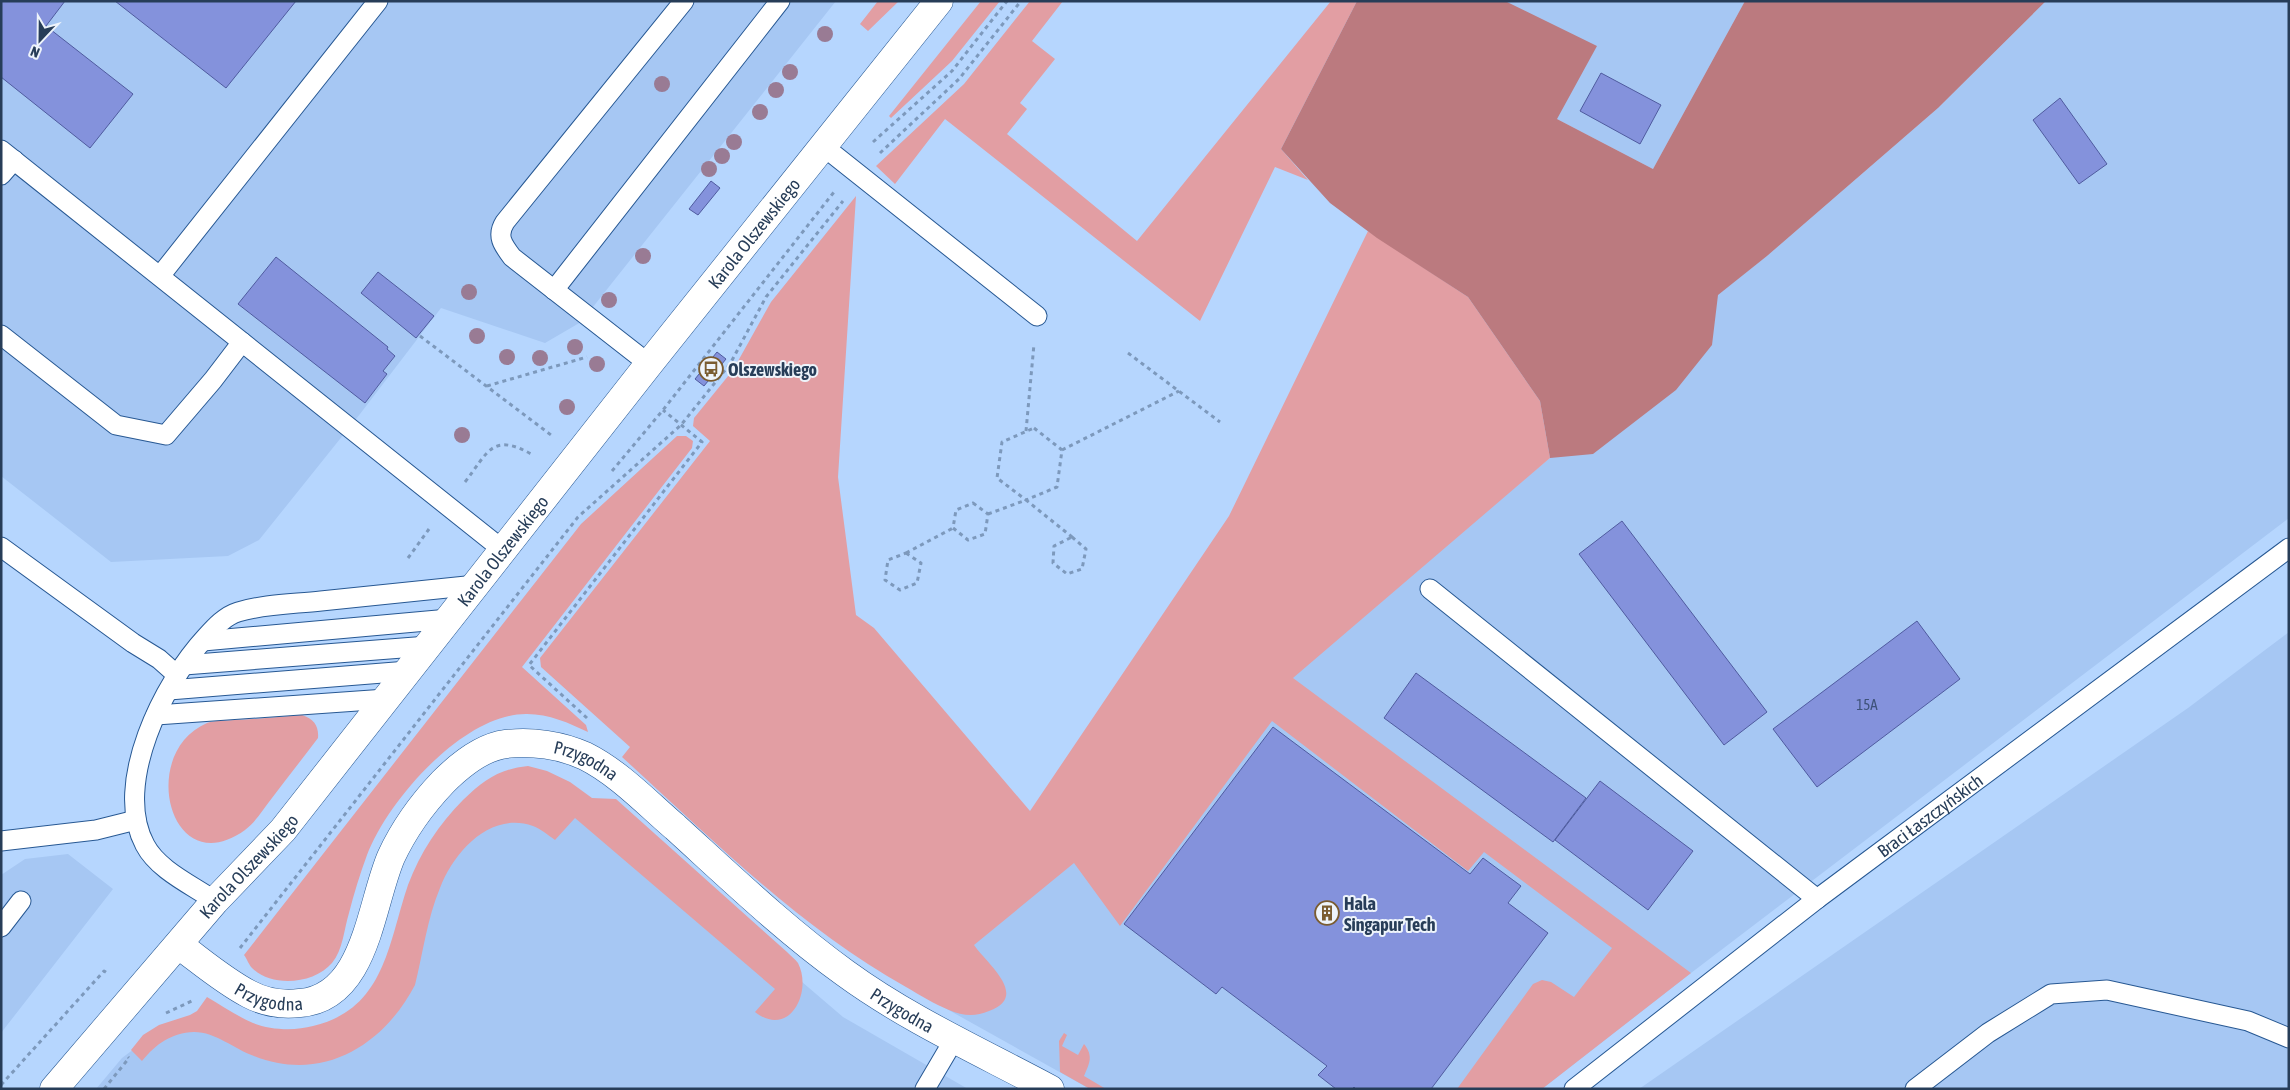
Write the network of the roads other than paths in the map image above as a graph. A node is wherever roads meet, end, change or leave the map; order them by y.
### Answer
1 (378, 1) edge
2 (684, 1) edge
3 (780, 1) edge
4 (939, 1) edge
5 (823, 146) junction
6 (8, 155) edge
7 (1, 175) edge
8 (160, 276) junction
9 (554, 290) junction
10 (1037, 316) road end
11 (1, 334) edge
12 (242, 342) junction
13 (649, 364) junction
14 (1, 547) edge
15 (2289, 548) edge
16 (503, 550) junction
17 (476, 585) junction
18 (1430, 589) dead end
19 (449, 619) junction
20 (203, 641) junction
21 (428, 646) junction
22 (408, 671) junction
23 (177, 677) junction
24 (386, 699) junction
25 (156, 715) junction
26 (136, 820) junction
27 (1, 841) edge
28 (1817, 898) junction
29 (21, 901) dead end
30 (215, 901) junction
31 (1, 927) edge
32 (179, 945) junction
33 (955, 1038) junction
34 (2289, 1038) edge
35 (54, 1089) edge
36 (925, 1089) edge
37 (1050, 1089) edge
38 (1574, 1089) edge
39 (1915, 1089) edge

1 - 8 lane
2 - 9 lane
3 - 9 lane
4 - 5 street, Karola Olszewskiego
5 - 10 lane
5 - 13 street, Karola Olszewskiego
6 - 7 lane
6 - 8 lane
8 - 12 lane
9 - 13 lane
11 - 12 lane
12 - 16 lane
13 - 16 street, Karola Olszewskiego
14 - 23 lane
15 - 28 lane, Braci Łaszczyńskich
16 - 17 street, Karola Olszewskiego
17 - 19 street, Karola Olszewskiego
17 - 20 lane
18 - 28 lane
19 - 20 lane
19 - 21 street, Karola Olszewskiego
20 - 23 lane
21 - 22 street, Karola Olszewskiego
21 - 23 lane
22 - 23 lane
22 - 24 street, Karola Olszewskiego
23 - 25 lane
24 - 25 lane
24 - 30 street, Karola Olszewskiego
25 - 26 lane
26 - 27 lane
26 - 30 lane
28 - 38 lane, Braci Łaszczyńskich
29 - 31 lane
30 - 32 street, Karola Olszewskiego
32 - 33 street, Przygodna
32 - 35 street, Karola Olszewskiego
33 - 36 lane
33 - 37 street, Przygodna
34 - 39 lane

